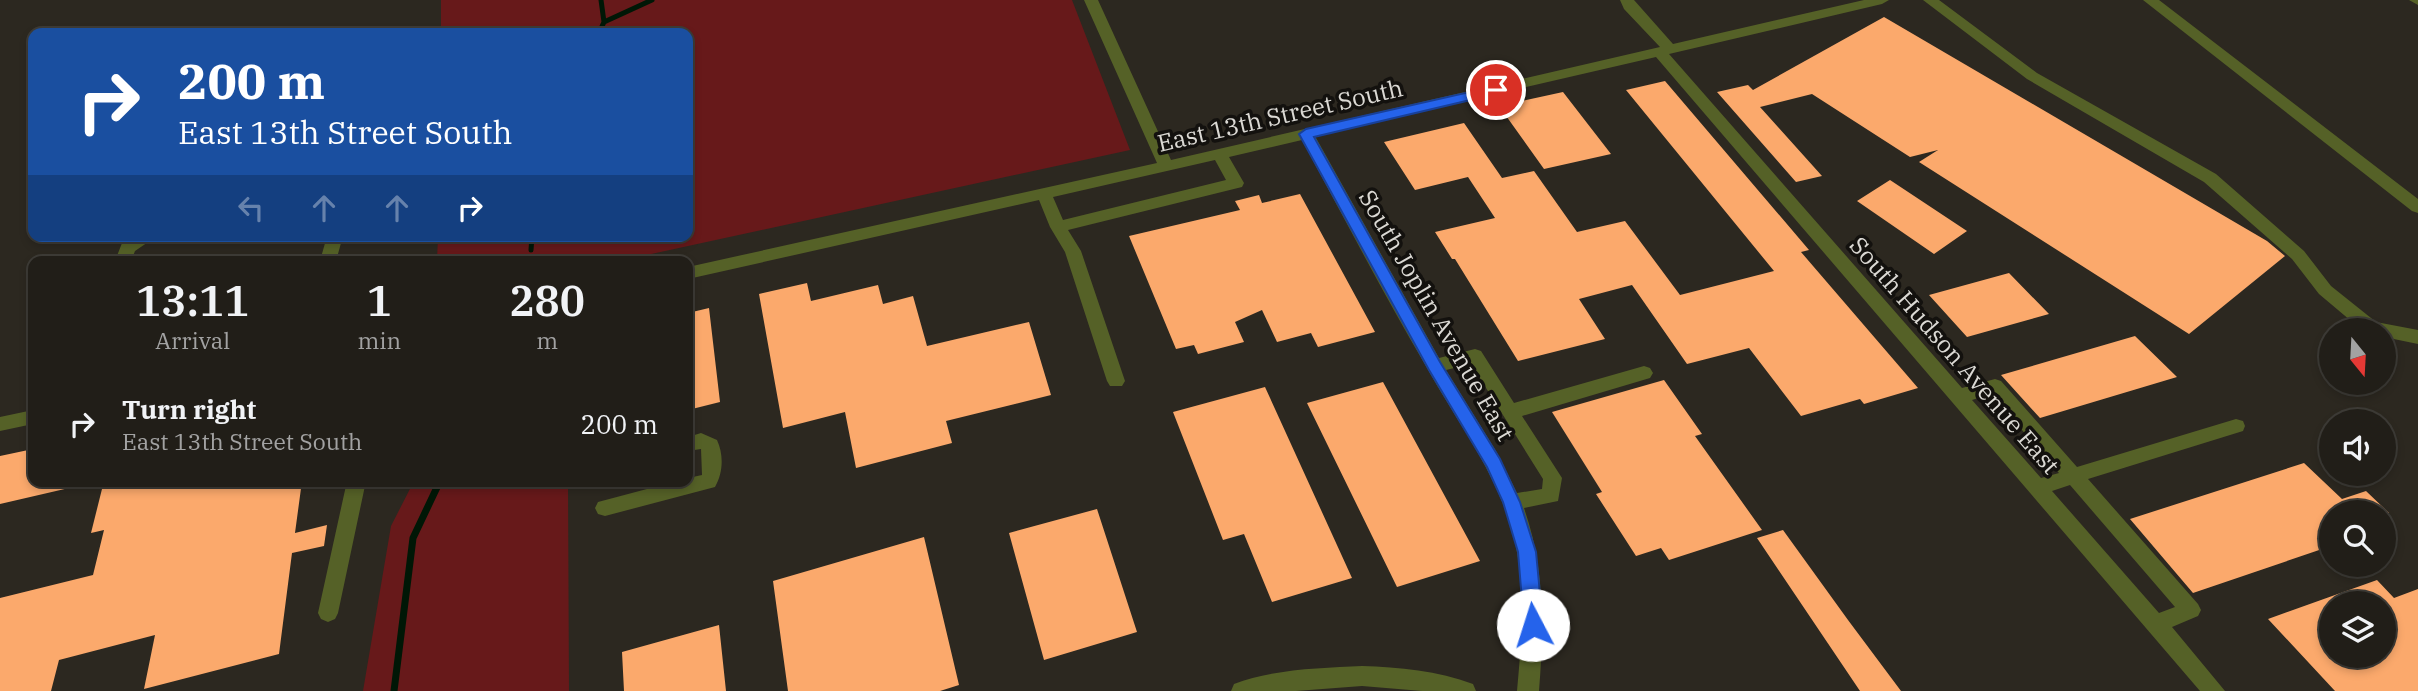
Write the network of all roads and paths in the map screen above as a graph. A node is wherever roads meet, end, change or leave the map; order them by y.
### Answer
1 (1091, 0) edge
2 (1627, 0) edge
3 (1882, 0) edge
4 (1930, 0) edge
5 (2150, 0) edge
6 (1664, 51) junction
7 (1306, 134) junction
8 (1220, 154) junction
9 (1166, 166) junction
10 (1044, 193) junction
11 (2418, 206) edge
12 (1058, 227) junction
13 (138, 242) edge
14 (124, 256) edge
15 (693, 272) edge
16 (2418, 337) edge
17 (1435, 366) junction
18 (1644, 373) dead end
19 (1116, 381) dead end
20 (1959, 396) junction
21 (1510, 412) junction
22 (28, 418) edge
23 (0, 424) edge
24 (2236, 426) dead end
25 (693, 443) edge
26 (2074, 475) junction
27 (693, 485) edge
28 (356, 487) edge
29 (685, 487) edge
30 (2038, 487) junction
31 (1512, 502) junction
32 (605, 508) dead end
33 (328, 613) dead end
34 (2156, 624) junction
35 (1242, 691) edge
36 (1465, 691) edge
37 (1528, 691) edge
38 (2214, 691) edge

1 - 9 street
2 - 6 street, South Hudson Avenue East
3 - 6 street, East 13th Street South
4 - 16 street
5 - 11 street
6 - 7 street, East 13th Street South
6 - 20 street, South Hudson Avenue East
7 - 8 street, East 13th Street South
7 - 17 street, South Joplin Avenue East
8 - 9 street, East 13th Street South
8 - 12 street
9 - 10 street, East 13th Street South
10 - 12 street
10 - 15 street, East 13th Street South
12 - 19 street
13 - 14 street
17 - 21 street
17 - 31 street, South Joplin Avenue East
18 - 21 street
20 - 26 street
20 - 30 street, South Hudson Avenue East
21 - 31 street
22 - 23 street
24 - 26 street
25 - 27 street
26 - 30 street
26 - 34 street
28 - 33 street
29 - 32 street
30 - 34 street, South Hudson Avenue East
31 - 37 street, South Joplin Avenue East
34 - 38 street, South Hudson Avenue East
35 - 36 street

